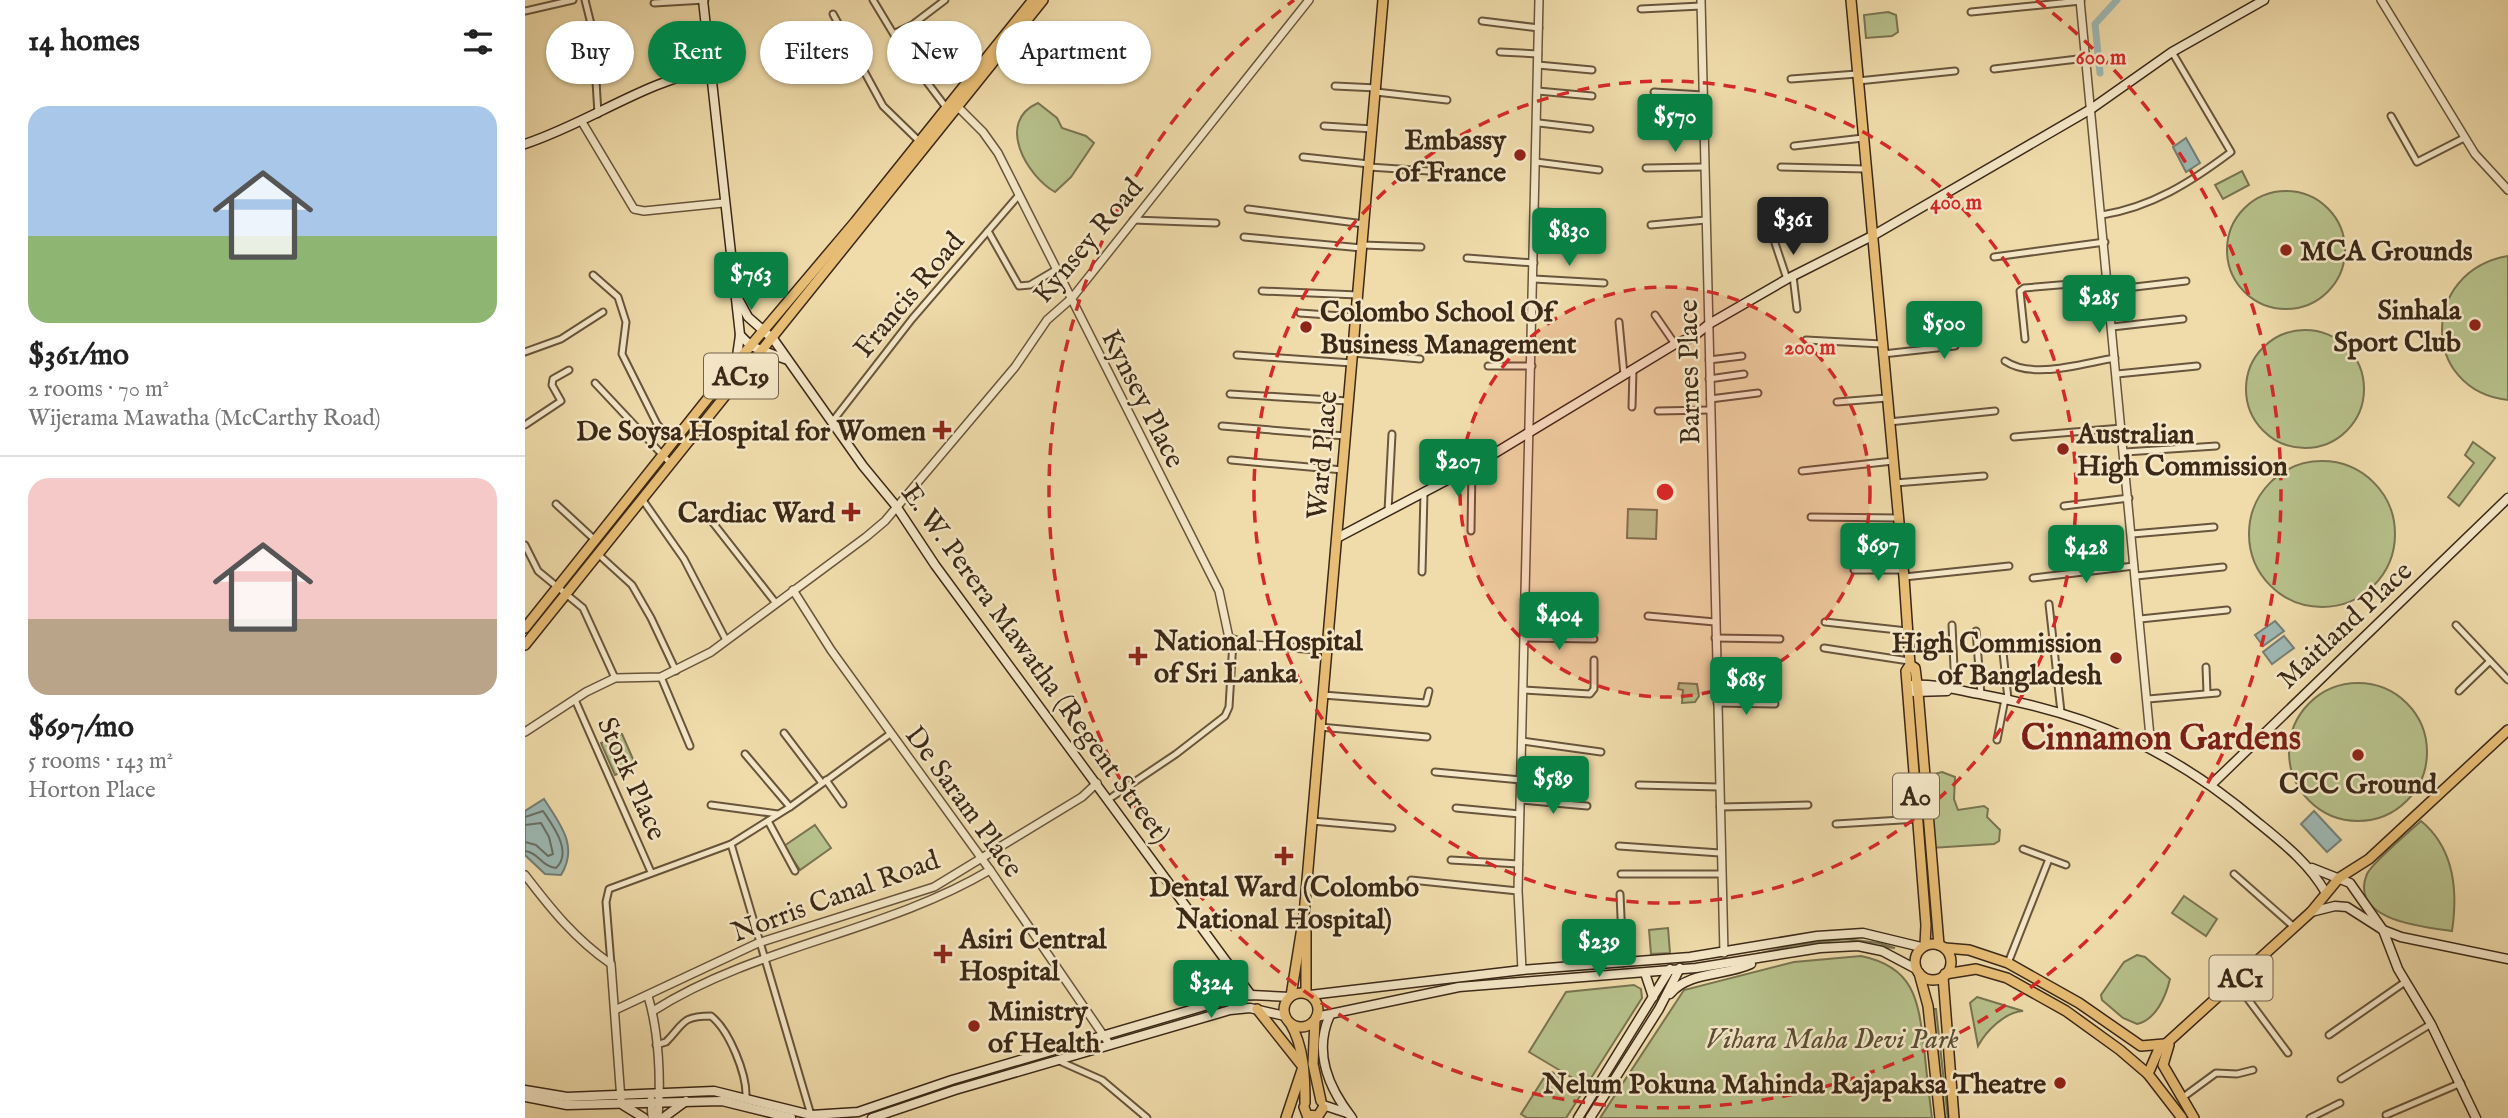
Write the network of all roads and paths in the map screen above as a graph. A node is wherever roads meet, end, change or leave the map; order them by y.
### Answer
1 (573, 0) edge
2 (585, 0) edge
3 (704, 0) edge
4 (873, 0) edge
5 (945, 0) edge
6 (1033, 0) edge
7 (1043, 0) edge
8 (1383, 0) edge
9 (1539, 0) edge
10 (1851, 0) edge
11 (2264, 0) edge
12 (2381, 0) edge
13 (2081, 1) edge
14 (1304, 2) edge
15 (654, 3) dead end
16 (1701, 3) edge
17 (1641, 9) dead end
18 (525, 11) edge
19 (1971, 12) dead end
20 (833, 14) dead end
21 (706, 21) edge
22 (887, 21) edge
23 (917, 21) edge
24 (1482, 21) dead end
25 (1539, 27) junction
26 (1500, 52) dead end
27 (2172, 52) junction
28 (1538, 54) junction
29 (2086, 58) junction
30 (1538, 65) junction
31 (1994, 69) dead end
32 (1592, 70) dead end
33 (1955, 71) dead end
34 (1858, 77) junction
35 (1791, 79) dead end
36 (660, 84) edge
37 (713, 84) edge
38 (932, 84) edge
39 (1335, 86) dead end
40 (1376, 90) junction
41 (1538, 91) junction
42 (1654, 92) dead end
43 (1703, 95) junction
44 (1592, 96) dead end
45 (1447, 100) dead end
46 (953, 108) junction
47 (2091, 109) junction
48 (598, 114) junction
49 (1645, 114) dead end
50 (2391, 116) dead end
51 (1703, 121) junction
52 (582, 122) junction
53 (1539, 123) junction
54 (1324, 126) dead end
55 (1590, 129) dead end
56 (1373, 130) junction
57 (1863, 138) junction
58 (2464, 138) junction
59 (525, 144) edge
60 (922, 145) junction
61 (1794, 146) dead end
62 (1303, 157) dead end
63 (1536, 162) junction
64 (1369, 166) junction
65 (1705, 167) junction
66 (1781, 167) dead end
67 (1646, 168) dead end
68 (1866, 169) junction
69 (1598, 170) dead end
70 (1429, 171) dead end
71 (2508, 190) edge
72 (1019, 195) junction
73 (723, 203) junction
74 (1248, 209) dead end
75 (1536, 212) junction
76 (1571, 213) dead end
77 (2102, 215) junction
78 (1133, 220) junction
79 (1706, 220) junction
80 (1216, 223) dead end
81 (1364, 223) junction
82 (1651, 225) dead end
83 (988, 232) junction
84 (1874, 235) junction
85 (1244, 237) dead end
86 (2105, 242) junction
87 (1775, 243) dead end
88 (1362, 247) junction
89 (1421, 247) dead end
90 (1994, 257) dead end
91 (1467, 258) dead end
92 (1534, 263) junction
93 (1057, 269) junction
94 (593, 275) dead end
95 (1790, 277) junction
96 (1534, 279) junction
97 (2186, 281) dead end
98 (1604, 283) dead end
99 (2109, 286) junction
100 (1262, 291) dead end
101 (736, 295) junction
102 (1358, 295) junction
103 (1072, 298) junction
104 (1797, 309) dead end
105 (603, 312) dead end
106 (1300, 313) dead end
107 (1655, 315) dead end
108 (1356, 317) junction
109 (1953, 319) dead end
110 (2183, 319) dead end
111 (1619, 323) dead end
112 (1709, 324) junction
113 (2112, 327) junction
114 (765, 330) junction
115 (740, 335) junction
116 (773, 338) junction
117 (2025, 339) dead end
118 (1806, 340) dead end
119 (1675, 344) junction
120 (751, 346) junction
121 (762, 349) junction
122 (1883, 349) junction
123 (525, 352) edge
124 (1237, 355) dead end
125 (1742, 356) dead end
126 (1352, 358) junction
127 (2115, 358) junction
128 (785, 359) junction
129 (1420, 359) dead end
130 (1709, 360) junction
131 (2005, 361) dead end
132 (736, 363) junction
133 (1488, 366) dead end
134 (1532, 366) junction
135 (2197, 366) dead end
136 (569, 370) dead end
137 (1633, 370) junction
138 (1744, 374) dead end
139 (2117, 374) junction
140 (1624, 375) junction
141 (1709, 379) junction
142 (595, 383) dead end
143 (1758, 393) dead end
144 (1230, 394) dead end
145 (1887, 398) junction
146 (1710, 399) junction
147 (1349, 401) junction
148 (1837, 402) dead end
149 (1632, 407) dead end
150 (1710, 410) junction
151 (1658, 411) dead end
152 (1995, 411) dead end
153 (832, 422) junction
154 (1889, 422) junction
155 (525, 425) edge
156 (1222, 426) dead end
157 (2123, 428) junction
158 (1531, 432) junction
159 (1392, 434) dead end
160 (1345, 436) junction
161 (2014, 437) dead end
162 (673, 442) junction
163 (2216, 446) dead end
164 (2125, 452) junction
165 (666, 460) junction
166 (1231, 460) dead end
167 (1893, 461) junction
168 (1472, 467) junction
169 (1343, 470) junction
170 (1802, 471) dead end
171 (1984, 476) dead end
172 (1895, 483) junction
173 (1424, 494) junction
174 (2129, 498) junction
175 (2508, 498) edge
176 (642, 499) junction
177 (556, 504) dead end
178 (896, 506) junction
179 (2064, 506) dead end
180 (1388, 512) junction
181 (1811, 516) dead end
182 (1898, 518) junction
183 (710, 519) dead end
184 (2214, 527) dead end
185 (1471, 531) dead end
186 (2132, 534) junction
187 (1337, 538) junction
188 (596, 540) junction
189 (525, 545) edge
190 (598, 554) junction
191 (2008, 566) dead end
192 (2135, 566) junction
193 (2223, 567) dead end
194 (1854, 570) dead end
195 (1422, 572) dead end
196 (1903, 573) junction
197 (2136, 576) junction
198 (2033, 578) dead end
199 (562, 590) junction
200 (793, 590) junction
201 (1579, 597) dead end
202 (775, 602) junction
203 (2049, 604) dead end
204 (2227, 610) dead end
205 (1525, 613) junction
206 (1648, 616) dead end
207 (2140, 619) junction
208 (1715, 622) junction
209 (1825, 622) dead end
210 (1952, 625) dead end
211 (2456, 625) dead end
212 (525, 628) edge
213 (1907, 631) junction
214 (1976, 631) dead end
215 (1525, 638) junction
216 (1715, 638) junction
217 (1594, 639) dead end
218 (1780, 639) dead end
219 (726, 640) junction
220 (1233, 641) junction
221 (2002, 643) dead end
222 (525, 645) edge
223 (1824, 648) dead end
224 (1327, 650) junction
225 (1594, 660) dead end
226 (2490, 661) junction
227 (1909, 663) junction
228 (2206, 667) dead end
229 (675, 671) junction
230 (661, 677) junction
231 (615, 678) junction
232 (2508, 680) edge
233 (1913, 689) junction
234 (1955, 689) junction
235 (1523, 690) junction
236 (1429, 691) dead end
237 (1967, 691) junction
238 (2459, 691) dead end
239 (2217, 692) dead end
240 (2207, 693) junction
241 (1322, 695) junction
242 (1981, 695) junction
243 (2006, 699) junction
244 (2148, 699) junction
245 (576, 702) junction
246 (1717, 703) junction
247 (1776, 704) dead end
248 (2061, 712) junction
249 (1320, 727) junction
250 (2508, 730) edge
251 (525, 732) edge
252 (784, 733) dead end
253 (890, 734) junction
254 (1427, 737) dead end
255 (1997, 740) dead end
256 (1522, 741) junction
257 (690, 746) dead end
258 (2151, 747) junction
259 (1601, 752) dead end
260 (745, 754) dead end
261 (1435, 772) dead end
262 (1521, 780) junction
263 (824, 782) junction
264 (1097, 783) junction
265 (2212, 784) junction
266 (1639, 785) dead end
267 (1719, 787) junction
268 (1109, 799) junction
269 (1521, 800) junction
270 (843, 804) dead end
271 (711, 805) dead end
272 (1808, 805) dead end
273 (1587, 806) dead end
274 (790, 807) junction
275 (1719, 807) junction
276 (1457, 808) dead end
277 (778, 814) junction
278 (1520, 814) junction
279 (1918, 819) junction
280 (768, 821) junction
281 (1312, 821) junction
282 (1836, 824) dead end
283 (1391, 828) dead end
284 (731, 844) junction
285 (1619, 846) dead end
286 (2023, 849) dead end
287 (1720, 853) junction
288 (981, 858) junction
289 (2049, 859) junction
290 (1451, 860) dead end
291 (1519, 864) junction
292 (2066, 865) dead end
293 (2311, 868) junction
294 (990, 870) junction
295 (795, 871) dead end
296 (651, 872) junction
297 (525, 874) edge
298 (1621, 874) dead end
299 (1721, 874) junction
300 (2234, 874) dead end
301 (2339, 878) junction
302 (1411, 880) dead end
303 (1518, 891) junction
304 (2326, 893) junction
305 (1620, 894) dead end
306 (2311, 912) junction
307 (1304, 915) junction
308 (2294, 927) junction
309 (2383, 930) junction
310 (758, 943) junction
311 (1923, 946) junction
312 (1942, 947) junction
313 (1724, 953) junction
314 (1677, 959) junction
315 (1760, 959) junction
316 (2508, 959) edge
317 (763, 960) junction
318 (1623, 963) junction
319 (2008, 963) junction
320 (611, 964) junction
321 (1522, 970) junction
322 (1674, 971) junction
323 (1917, 971) junction
324 (1645, 973) junction
325 (1944, 976) junction
326 (2405, 982) junction
327 (2236, 983) junction
328 (1308, 994) junction
329 (1251, 995) junction
330 (648, 996) junction
331 (1290, 996) junction
332 (1653, 997) junction
333 (1257, 1009) junction
334 (1659, 1009) junction
335 (614, 1010) junction
336 (653, 1011) junction
337 (1330, 1015) junction
338 (1287, 1019) junction
339 (1315, 1019) junction
340 (2431, 1024) junction
341 (1105, 1035) junction
342 (2329, 1035) dead end
343 (2169, 1043) junction
344 (656, 1045) junction
345 (1110, 1045) junction
346 (2141, 1046) junction
347 (2288, 1053) dead end
348 (2130, 1058) junction
349 (1057, 1060) junction
350 (1303, 1067) junction
351 (2253, 1070) dead end
352 (2148, 1074) junction
353 (2341, 1079) dead end
354 (2461, 1083) junction
355 (525, 1090) edge
356 (525, 1097) edge
357 (655, 1097) junction
358 (746, 1097) junction
359 (2182, 1098) junction
360 (621, 1099) junction
361 (688, 1100) junction
362 (2340, 1103) dead end
363 (1304, 1105) junction
364 (1322, 1105) junction
365 (1349, 1115) edge
366 (2386, 1115) dead end
367 (811, 1116) edge
368 (1287, 1116) edge
369 (644, 1118) edge
370 (652, 1118) edge
371 (661, 1118) edge
372 (791, 1118) edge
373 (872, 1118) edge
374 (1147, 1118) edge
375 (1315, 1118) edge
376 (1578, 1118) edge
377 (1590, 1118) edge
378 (1940, 1118) edge
379 (1954, 1118) edge
380 (2182, 1118) edge
381 (2194, 1118) edge
382 (2309, 1118) edge
383 (2476, 1118) edge

1 - 18 street
2 - 48 street
3 - 15 street
3 - 21 main road
4 - 22 street
5 - 23 street
6 - 46 main road, AC19
7 - 46 main road, AC19
8 - 40 main road, Ward Place
9 - 25 street
10 - 34 main road, A0
11 - 27 main road
12 - 58 street
13 - 19 street
13 - 29 street
14 - 78 street, Kynsey Road
16 - 17 street
16 - 43 street, Barnes Place
20 - 60 street
24 - 25 street
25 - 28 street
26 - 28 street
27 - 47 main road
27 - 77 street
28 - 30 street
29 - 31 street
29 - 47 street
30 - 32 street
30 - 41 street
33 - 34 street
34 - 35 street
34 - 57 main road, A0
36 - 48 main road
37 - 73 main road
38 - 46 street
39 - 40 street
40 - 45 street
40 - 56 main road, Ward Place
41 - 44 street
41 - 53 street
42 - 43 street
43 - 51 street, Barnes Place
46 - 60 main road, AC19
46 - 72 street, Kynsey Place
47 - 77 street
47 - 84 main road
48 - 52 main road
49 - 51 street
50 - 58 street
51 - 65 street, Barnes Place
52 - 59 main road
52 - 73 street
53 - 55 street
53 - 63 street
54 - 56 street
56 - 64 main road, Ward Place
57 - 61 street
57 - 68 main road, A0
58 - 71 street
60 - 114 main road, AC19
60 - 116 main road, AC19
62 - 64 street
63 - 69 street
63 - 75 street
64 - 70 street
64 - 81 main road, Ward Place
65 - 67 street
65 - 79 street, Barnes Place
66 - 68 street
68 - 84 main road, A0
72 - 83 street, Francis Road
72 - 93 street, Kynsey Place
73 - 101 main road
74 - 81 street
75 - 76 street
75 - 92 street
77 - 86 street
78 - 80 street
78 - 103 street, Kynsey Road
79 - 82 street
79 - 112 street, Barnes Place
81 - 88 main road, Ward Place
83 - 93 street
83 - 153 street, Francis Road
84 - 95 main road
84 - 122 main road, A0
85 - 88 street
86 - 90 street
86 - 99 street
87 - 95 street
88 - 89 street
88 - 102 main road, Ward Place
91 - 92 street
92 - 96 street
93 - 103 street, Kynsey Place
94 - 162 street
95 - 104 street
95 - 112 main road
96 - 98 street
96 - 134 street
97 - 99 street
99 - 113 street
99 - 117 street
100 - 102 street
101 - 114 main road, E. W. Perera Mawatha (Regent Street)
101 - 115 main road
102 - 108 main road, Ward Place
103 - 178 street, Kynsey Road
103 - 220 street, Kynsey Place
105 - 123 street
106 - 108 street
107 - 119 street
108 - 126 main road, Ward Place
109 - 122 street
110 - 113 street
111 - 140 street
112 - 119 main road
112 - 130 street, Barnes Place
113 - 127 street
114 - 116 main road, E. W. Perera Mawatha (Regent Street)
114 - 120 main road, AC19
115 - 120 main road
115 - 132 main road
116 - 121 main road, AC19
116 - 128 main road, E. W. Perera Mawatha (Regent Street)
118 - 122 street
119 - 137 main road
120 - 121 main road, E. W. Perera Mawatha (Regent Street)
120 - 132 main road, AC19
121 - 128 main road, E. W. Perera Mawatha (Regent Street)
121 - 165 main road, AC19
122 - 145 main road, A0
124 - 126 street
125 - 130 street
126 - 129 street
126 - 147 main road, Ward Place
127 - 131 street
127 - 139 street
128 - 153 main road, E. W. Perera Mawatha (Regent Street)
130 - 141 street, Barnes Place
132 - 162 main road, AC19
133 - 134 street
134 - 158 street
135 - 139 street
136 - 155 street
137 - 140 main road
137 - 149 street
138 - 141 street
139 - 157 street
140 - 158 main road
141 - 146 street, Barnes Place
142 - 165 street
143 - 146 street
144 - 147 street
145 - 148 street
145 - 154 main road, A0
146 - 150 street, Barnes Place
147 - 160 main road, Ward Place
150 - 151 street
150 - 208 street, Barnes Place
152 - 154 street
153 - 178 main road, E. W. Perera Mawatha (Regent Street)
154 - 167 main road, A0
156 - 160 street
157 - 161 street
157 - 164 street
158 - 168 main road
158 - 205 street
159 - 180 street
160 - 169 main road, Ward Place
162 - 165 main road, AC19
163 - 164 street
164 - 174 street
165 - 176 main road, AC19
165 - 188 main road, AC19
166 - 169 street
167 - 170 street
167 - 172 main road, A0
168 - 173 main road
168 - 185 street
169 - 187 main road, Ward Place
171 - 172 street
172 - 182 main road, A0
173 - 180 main road
173 - 195 street
174 - 179 street
174 - 186 street
175 - 265 main road, Maitland Place
176 - 190 main road, AC19
176 - 219 street
177 - 188 street
178 - 200 street, Kynsey Road
178 - 264 main road, E. W. Perera Mawatha (Regent Street)
180 - 187 main road
181 - 182 street
182 - 196 main road, A0
183 - 202 street
184 - 186 street
186 - 192 street
187 - 224 main road, Ward Place
188 - 199 main road, AC19
189 - 199 street
190 - 199 main road, AC19
190 - 229 street
191 - 196 street
192 - 197 street
192 - 198 street
193 - 197 street
194 - 196 street
196 - 213 main road, A0
197 - 207 street
199 - 212 main road, AC19
199 - 222 main road, AC19
199 - 231 street
200 - 202 street, Kynsey Road
200 - 253 street, De Saram Place
201 - 205 street
202 - 219 street, Kynsey Road
203 - 248 street
204 - 207 street
205 - 215 street
206 - 208 street
207 - 244 street
208 - 216 street, Barnes Place
209 - 213 street
210 - 234 street
211 - 226 street
213 - 227 main road, A0
214 - 242 street
215 - 217 street
215 - 235 street
216 - 218 street
216 - 246 street, Barnes Place
219 - 229 street, Kynsey Road
220 - 224 street
220 - 268 street
221 - 243 street
223 - 227 street
224 - 241 main road, Ward Place
225 - 235 street
226 - 232 street
226 - 238 street
227 - 233 main road, A0
228 - 240 street
229 - 230 street, Kynsey Road
230 - 231 street
230 - 257 street
231 - 245 street
233 - 234 main road
233 - 237 main road
233 - 279 main road, A0
233 - 312 main road, A0
234 - 237 main road
235 - 256 street
236 - 241 street
237 - 242 main road
239 - 240 street
240 - 244 street
241 - 249 main road, Ward Place
242 - 243 main road
243 - 248 main road
243 - 255 street
244 - 258 street
245 - 251 street
245 - 296 street, Stork Place
246 - 247 street
246 - 267 street, Barnes Place
248 - 258 main road
249 - 254 street
249 - 281 main road, Ward Place
250 - 301 main road, AC1
252 - 263 street
253 - 263 street
253 - 288 street, De Saram Place
256 - 259 street
256 - 262 street
258 - 265 main road
260 - 274 street
261 - 262 street
262 - 269 street
263 - 270 street
263 - 274 street
264 - 268 main road, E. W. Perera Mawatha (Regent Street)
264 - 288 street, Norris Canal Road
265 - 293 main road
266 - 267 street
267 - 275 street, Barnes Place
268 - 329 main road, E. W. Perera Mawatha (Regent Street)
269 - 273 street
269 - 278 street
271 - 277 street
272 - 275 street
274 - 277 street
275 - 287 street, Barnes Place
276 - 278 street
277 - 280 street
278 - 291 street
279 - 282 street
279 - 311 main road, A0
280 - 284 street
280 - 295 street
281 - 283 street
281 - 307 main road, Ward Place
284 - 296 street
284 - 310 street
285 - 287 street
286 - 289 street
287 - 299 street, Barnes Place
288 - 294 street, De Saram Place
288 - 310 street, Norris Canal Road
289 - 292 street
289 - 319 street
290 - 291 street
291 - 303 street
293 - 301 main road
293 - 304 main road
294 - 317 street, Norris Canal Road
294 - 341 street, De Saram Place
296 - 320 street
297 - 320 street
298 - 299 street
299 - 313 street, Barnes Place
300 - 308 street
301 - 304 main road, AC1
301 - 309 main road
302 - 303 street
303 - 321 street
304 - 306 main road, AC1
305 - 318 street
306 - 308 main road, AC1
306 - 309 main road
307 - 328 main road, Ward Place
307 - 331 main road, Ward Place
308 - 327 main road, AC1
309 - 316 main road
309 - 326 main road
310 - 317 street
310 - 330 street, Norris Canal Road
311 - 312 main road
311 - 313 main road
311 - 323 main road, A0
312 - 319 main road
312 - 325 main road, A0
313 - 314 main road
314 - 318 main road
314 - 322 main road
315 - 322 main road
315 - 323 main road
315 - 334 main road
317 - 336 street, Norris Canal Road
317 - 367 street
318 - 321 main road
319 - 346 main road
320 - 335 street
321 - 328 main road
322 - 324 main road
322 - 332 main road
322 - 334 main road
323 - 325 main road
323 - 378 main road, A0
324 - 332 main road
324 - 337 main road
325 - 348 main road
325 - 379 main road, A0
326 - 340 main road
326 - 342 street
327 - 343 main road, AC1
327 - 347 street
328 - 331 main road
328 - 339 main road
329 - 331 main road
329 - 341 main road
330 - 335 street, Norris Canal Road
330 - 336 street
331 - 338 main road
332 - 376 main road
333 - 338 main road
333 - 345 main road
333 - 350 main road
334 - 377 main road
335 - 360 street
336 - 344 street
337 - 339 main road
337 - 365 main road
338 - 339 main road
338 - 350 main road
339 - 364 main road
340 - 353 street
340 - 354 main road
341 - 345 street, De Saram Place
341 - 367 main road
343 - 346 main road
343 - 352 main road
343 - 359 main road
344 - 357 street
344 - 358 street
345 - 349 main road
346 - 348 main road
348 - 352 main road
349 - 373 main road
349 - 374 street
350 - 363 main road
350 - 368 main road
351 - 359 street
352 - 380 main road
354 - 366 street
354 - 383 main road
355 - 360 main road
356 - 360 main road
357 - 358 main road
357 - 360 main road
357 - 361 main road
357 - 370 street
357 - 371 street
358 - 367 main road
359 - 381 main road
360 - 369 main road
361 - 371 main road
361 - 372 main road
362 - 382 street
363 - 364 main road
363 - 368 main road
363 - 375 main road
364 - 365 main road
364 - 375 main road

